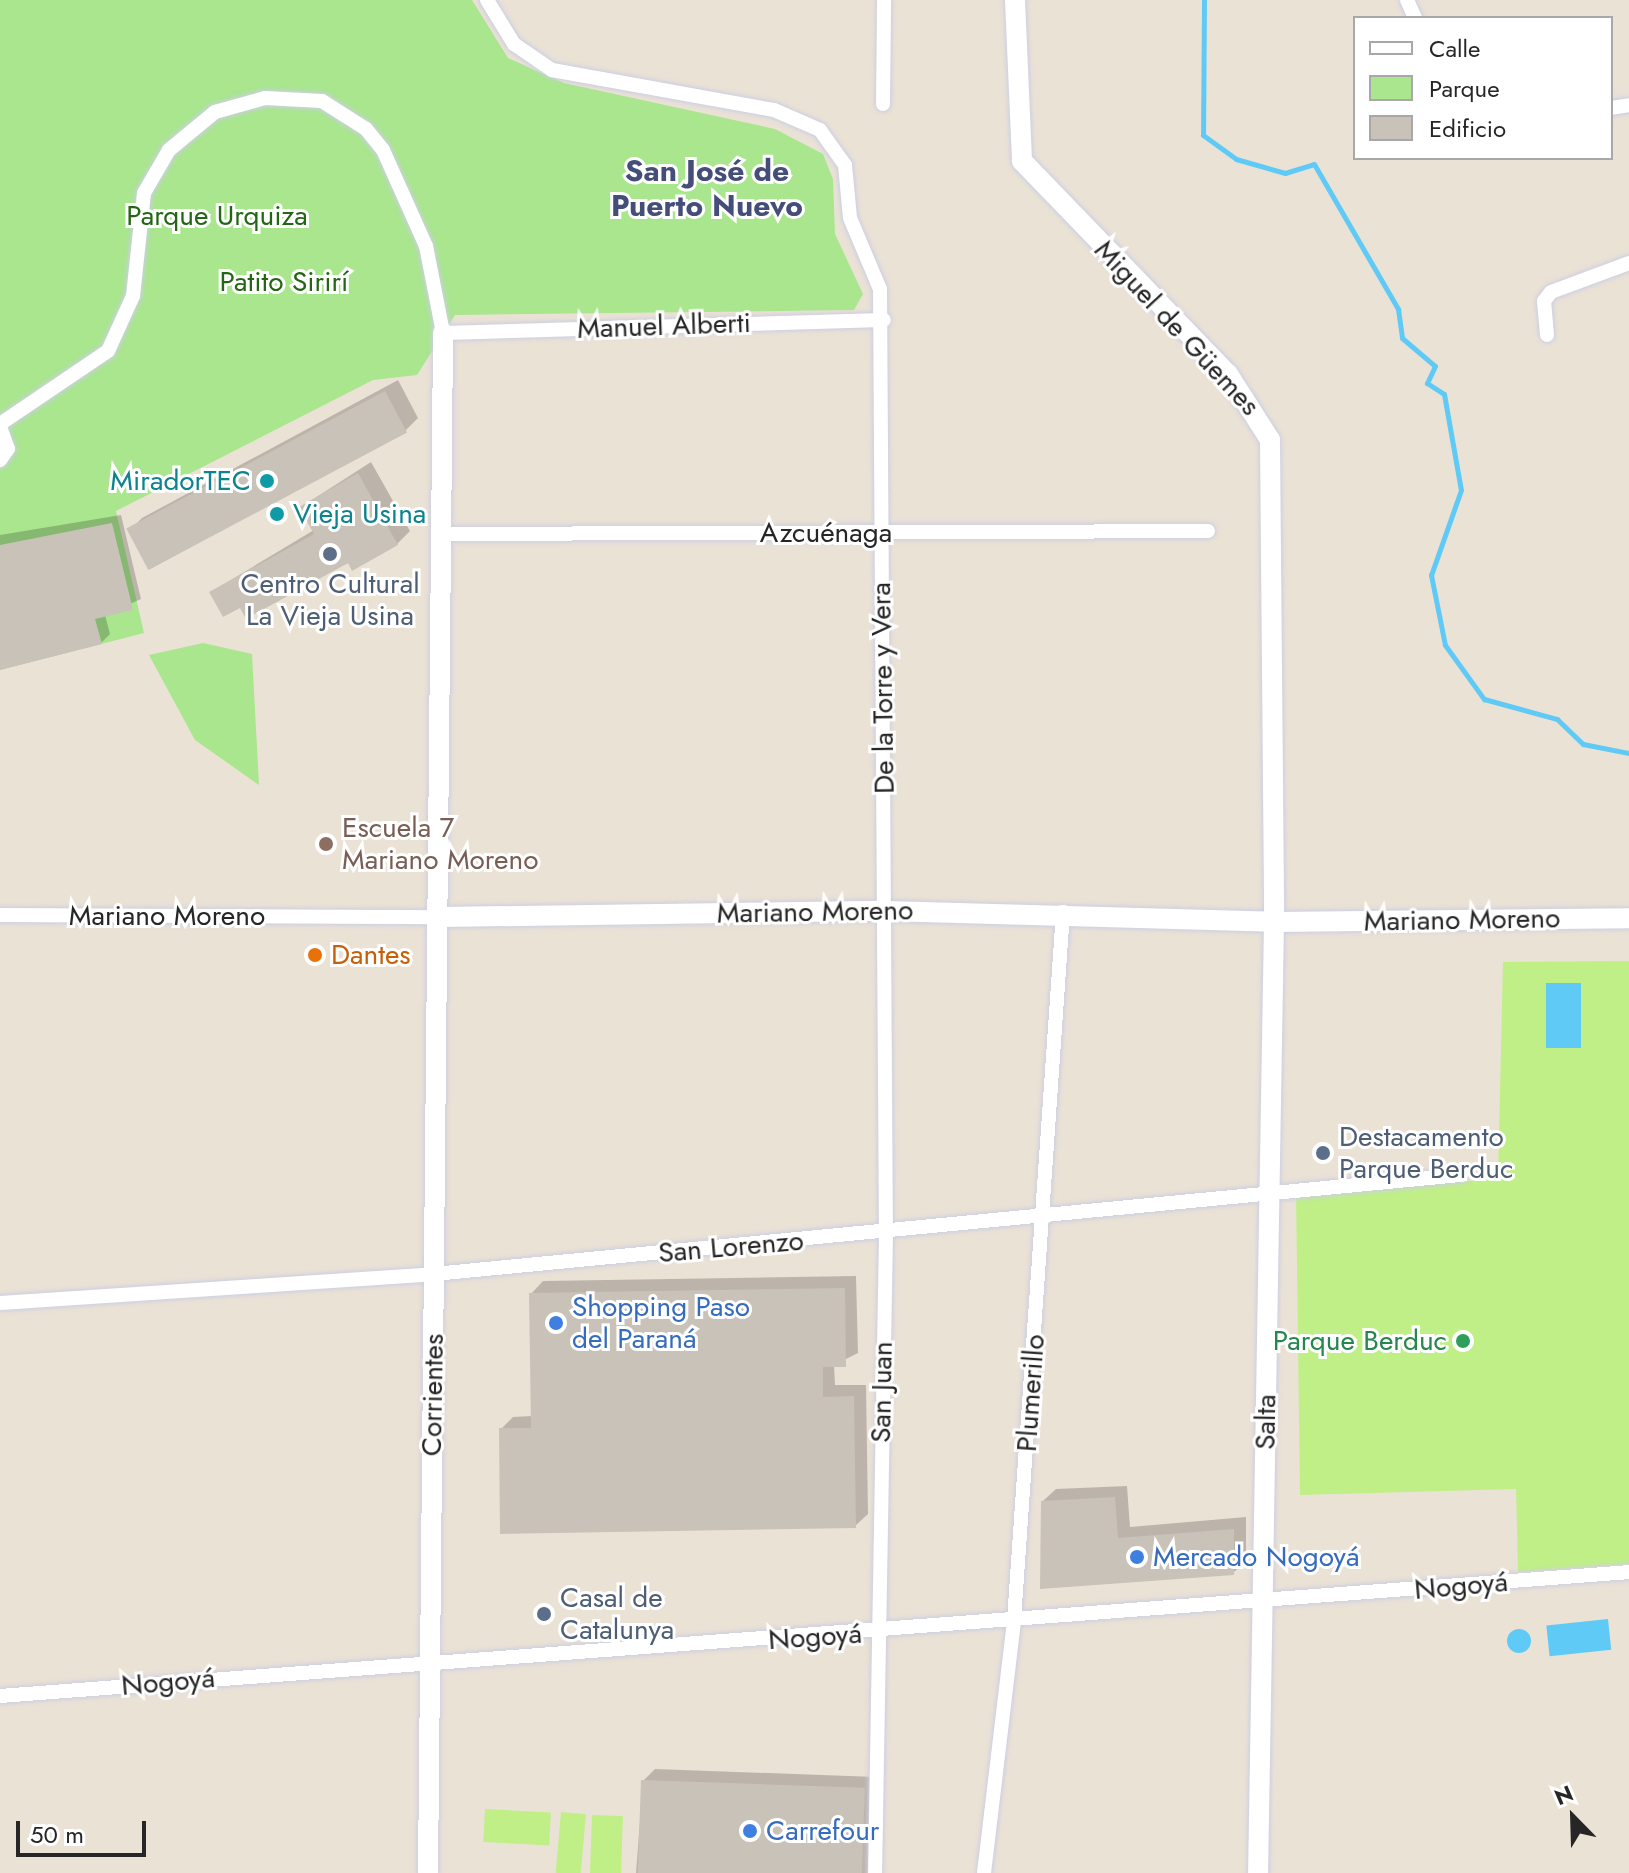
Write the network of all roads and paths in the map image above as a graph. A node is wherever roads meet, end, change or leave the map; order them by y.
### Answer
1 (487, 0) edge
2 (884, 0) edge
3 (1015, 0) edge
4 (883, 104) dead end
5 (1629, 263) edge
6 (884, 320) junction
7 (443, 333) junction
8 (1547, 335) dead end
9 (0, 426) edge
10 (0, 460) edge
11 (1208, 531) dead end
12 (881, 533) junction
13 (444, 534) junction
14 (886, 911) junction
15 (1063, 912) junction
16 (0, 915) edge
17 (441, 917) junction
18 (1626, 918) edge
19 (1274, 922) junction
20 (1461, 1175) dead end
21 (1270, 1190) junction
22 (1044, 1216) junction
23 (886, 1233) junction
24 (434, 1274) junction
25 (0, 1303) edge
26 (1629, 1572) edge
27 (1263, 1603) junction
28 (1014, 1620) junction
29 (876, 1633) junction
30 (429, 1661) junction
31 (0, 1696) edge
32 (428, 1873) edge
33 (875, 1873) edge
34 (984, 1873) edge
35 (1258, 1873) edge

1 - 6 street, De la Torre y Vera
2 - 4 street
3 - 19 street, Miguel de Güemes
5 - 8 street
6 - 7 street, Manuel Alberti
6 - 12 street, De la Torre y Vera
7 - 9 street
7 - 13 street, Corrientes
9 - 10 street
11 - 12 street, Azcuénaga
12 - 13 street, Azcuénaga
12 - 14 street, De la Torre y Vera
13 - 17 street, Corrientes
14 - 15 street, Mariano Moreno
14 - 17 street, Mariano Moreno
14 - 23 street, San Juan
15 - 19 street, Mariano Moreno
15 - 22 street, Plumerillo
16 - 17 street, Mariano Moreno
17 - 24 street, Corrientes
18 - 19 street, Mariano Moreno
19 - 21 street, Salta
20 - 21 street, San Lorenzo
21 - 22 street, San Lorenzo
21 - 27 street, Salta
22 - 23 street, San Lorenzo
22 - 28 street, Plumerillo
23 - 24 street, San Lorenzo
23 - 29 street, San Juan
24 - 25 street, San Lorenzo
24 - 30 street, Corrientes
26 - 27 street, Nogoyá
27 - 28 street, Nogoyá
27 - 35 street, Salta
28 - 29 street, Nogoyá
28 - 34 street, Plumerillo
29 - 30 street, Nogoyá
29 - 33 street, San Juan
30 - 31 street, Nogoyá
30 - 32 street, Corrientes

